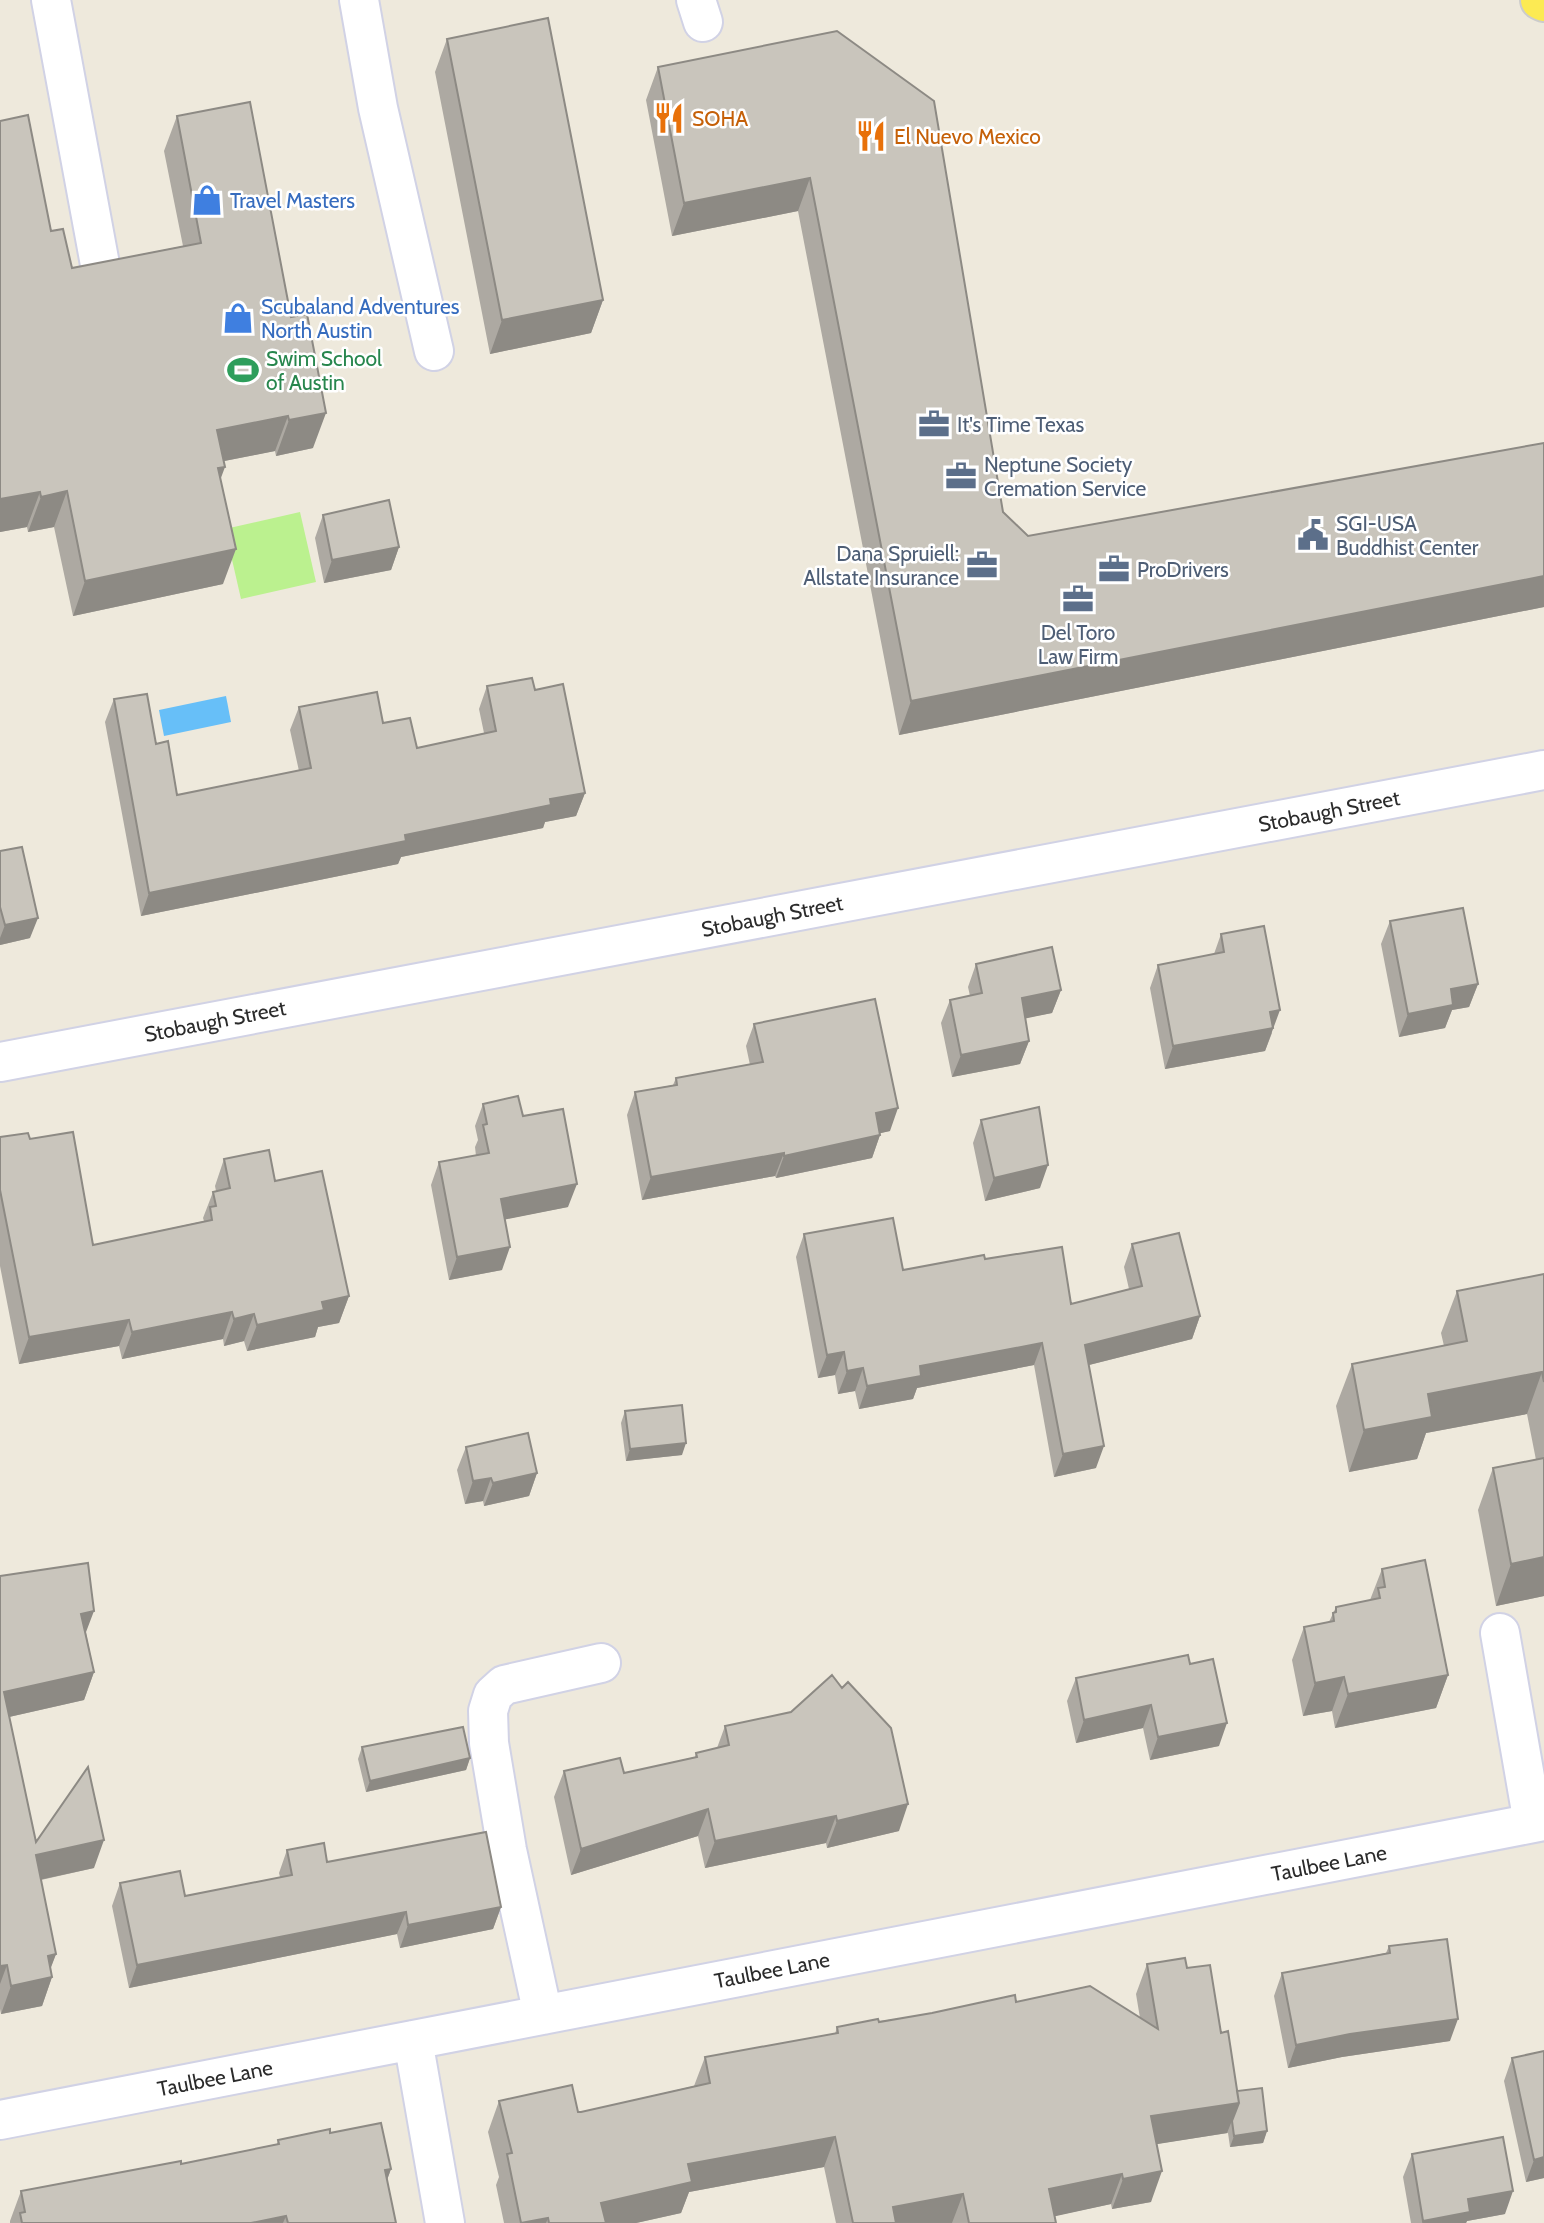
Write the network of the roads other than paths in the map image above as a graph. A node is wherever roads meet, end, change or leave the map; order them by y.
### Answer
1 (51, 0) edge
2 (359, 0) edge
3 (102, 270) edge
4 (434, 351) dead end
5 (1544, 770) edge
6 (0, 1062) edge
7 (1500, 1633) dead end
8 (601, 1663) dead end
9 (1539, 1822) edge
10 (543, 2015) junction
11 (413, 2040) junction
12 (0, 2120) edge
13 (445, 2223) edge

1 - 3 street
2 - 4 street
5 - 6 street, Stobaugh Street
7 - 9 street
8 - 10 street
9 - 10 street, Taulbee Lane
10 - 11 street, Taulbee Lane
11 - 12 street, Taulbee Lane
11 - 13 street

